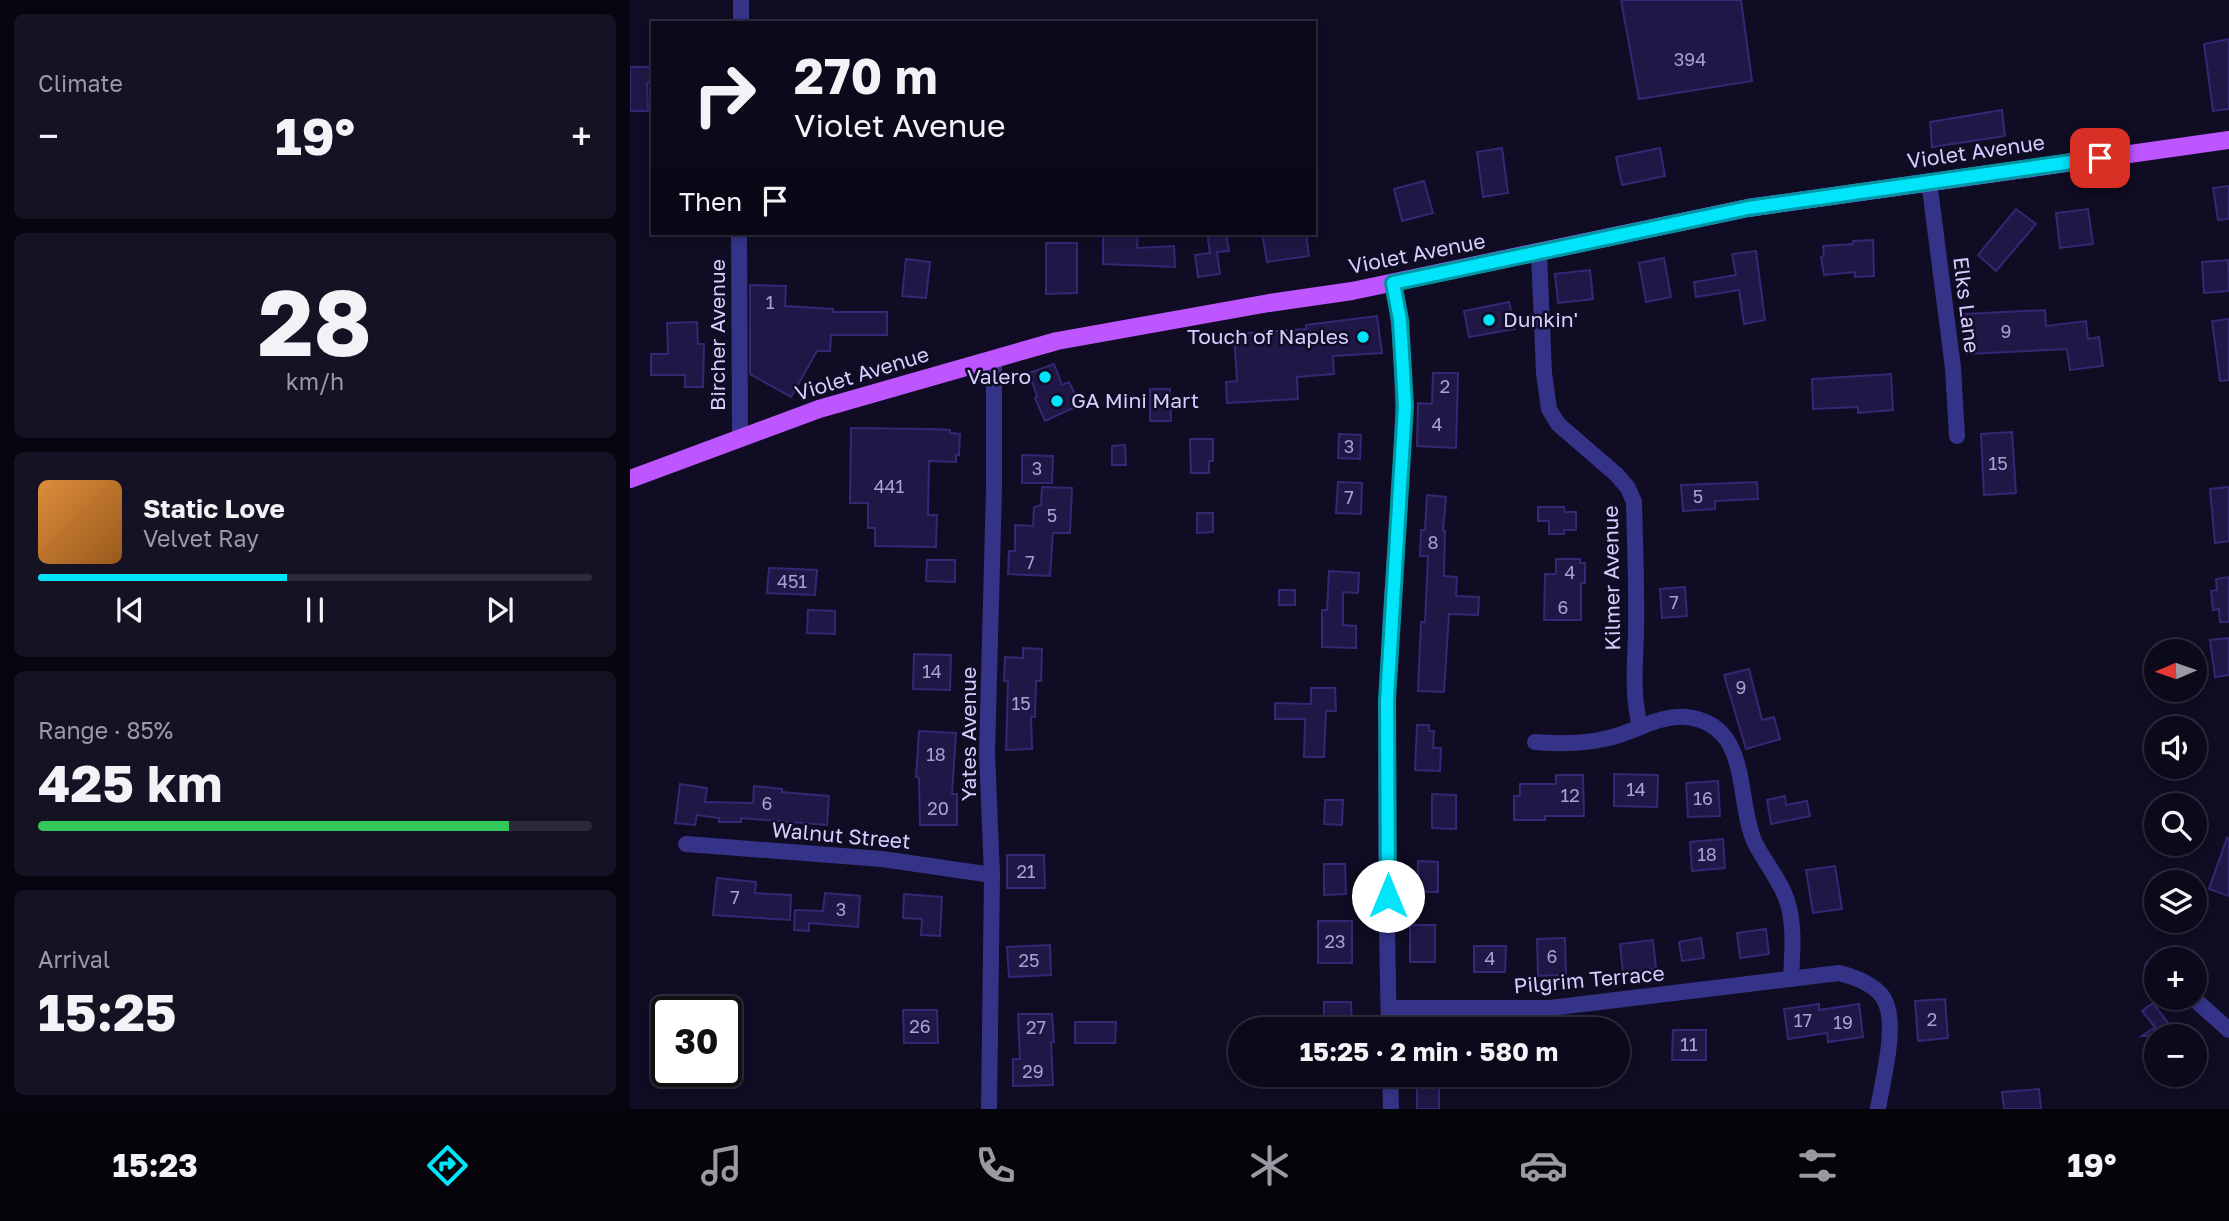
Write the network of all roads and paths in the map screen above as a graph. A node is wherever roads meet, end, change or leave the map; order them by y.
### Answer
1 (741, 0) edge
2 (741, 21) edge
3 (2229, 140) edge
4 (1930, 181) junction
5 (739, 235) edge
6 (1539, 253) junction
7 (1393, 283) junction
8 (993, 359) junction
9 (1957, 436) dead end
10 (740, 437) junction
11 (630, 479) edge
12 (1640, 726) junction
13 (1535, 742) dead end
14 (686, 844) dead end
15 (992, 875) junction
16 (1791, 979) junction
17 (1389, 1008) junction
18 (2206, 1010) edge
19 (1389, 1017) edge
20 (2229, 1030) edge
21 (1390, 1087) edge
22 (989, 1109) edge
23 (1391, 1109) edge
24 (1878, 1109) edge

1 - 2 street
3 - 4 main road, Violet Avenue
4 - 6 main road, Violet Avenue
4 - 9 street, Elks Lane
5 - 10 street, Bircher Avenue
6 - 7 main road, Violet Avenue
6 - 12 street, Kilmer Avenue
7 - 8 main road, Violet Avenue
7 - 17 street
8 - 10 main road, Violet Avenue
8 - 15 street, Yates Avenue
10 - 11 main road, Violet Avenue
12 - 13 street
12 - 16 street
14 - 15 street, Walnut Street
15 - 22 street, Yates Avenue
16 - 17 street, Pilgrim Terrace
16 - 24 street, Pilgrim Terrace
17 - 19 street
18 - 20 street
21 - 23 street

